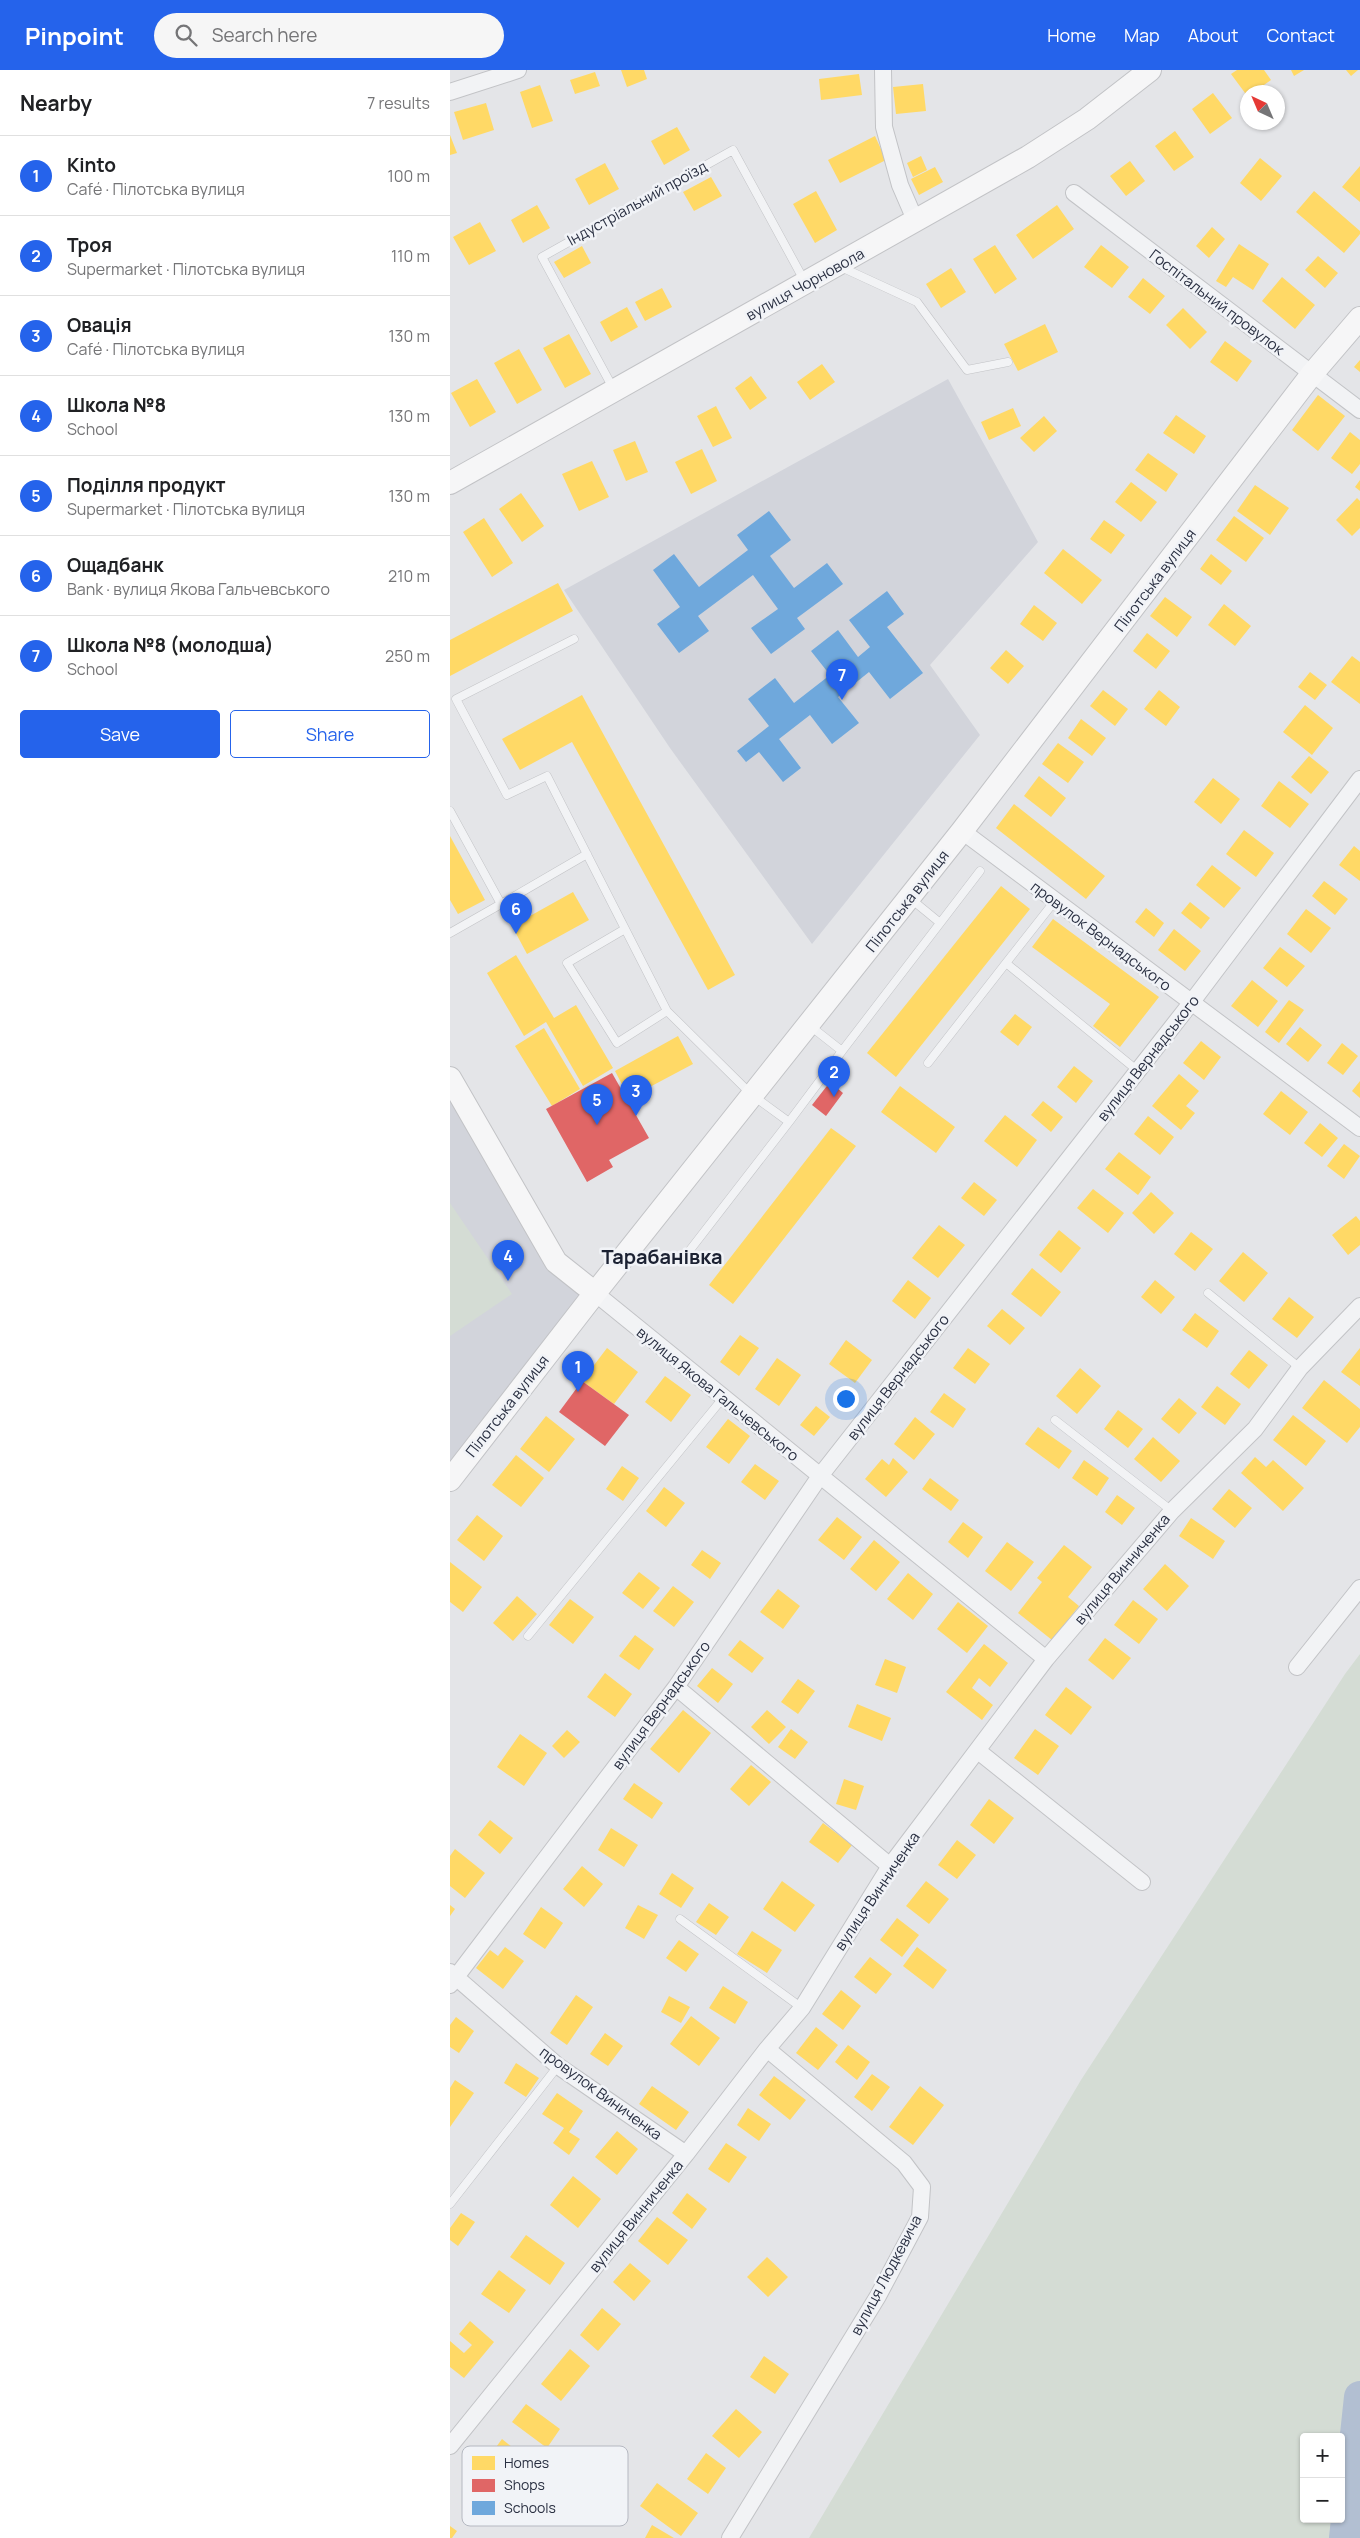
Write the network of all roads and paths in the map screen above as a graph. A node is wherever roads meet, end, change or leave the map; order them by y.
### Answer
1 (518, 70) edge
2 (883, 70) edge
3 (1150, 70) edge
4 (450, 92) edge
5 (1074, 193) dead end
6 (916, 222) junction
7 (838, 266) junction
8 (806, 283) junction
9 (1360, 318) edge
10 (1008, 362) dead end
11 (1312, 374) junction
12 (614, 391) junction
13 (1360, 410) edge
14 (450, 483) edge
15 (574, 639) dead end
16 (453, 700) edge
17 (1360, 778) edge
18 (450, 811) edge
19 (962, 831) junction
20 (587, 854) junction
21 (980, 871) dead end
22 (909, 898) junction
23 (1054, 902) junction
24 (501, 904) junction
25 (939, 922) junction
26 (625, 929) junction
27 (450, 933) edge
28 (1006, 963) junction
29 (1191, 1003) junction
30 (667, 1011) junction
31 (809, 1025) junction
32 (842, 1051) junction
33 (928, 1063) dead end
34 (1138, 1071) junction
35 (450, 1078) edge
36 (752, 1095) junction
37 (789, 1122) junction
38 (1360, 1128) edge
39 (690, 1250) dead end
40 (1208, 1292) dead end
41 (595, 1293) junction
42 (1360, 1306) edge
43 (1300, 1368) junction
44 (723, 1398) junction
45 (1055, 1420) dead end
46 (820, 1476) junction
47 (450, 1480) edge
48 (1172, 1511) junction
49 (1360, 1588) edge
50 (528, 1636) dead end
51 (1046, 1659) junction
52 (1298, 1666) dead end
53 (676, 1688) junction
54 (978, 1751) junction
55 (890, 1866) junction
56 (1142, 1882) dead end
57 (680, 1919) dead end
58 (452, 1978) edge
59 (802, 2008) junction
60 (767, 2048) junction
61 (558, 2066) junction
62 (686, 2154) junction
63 (450, 2204) edge
64 (450, 2446) edge
65 (730, 2538) edge

1 - 4 street
2 - 6 street
3 - 6 street, вулиця Чорновола
5 - 11 street, Госпітальний провулок
6 - 7 street, вулиця Чорновола
7 - 8 street, вулиця Чорновола
7 - 10 lane
8 - 12 street, вулиця Чорновола
8 - 12 lane, Індустріальний проїзд
9 - 11 street, Пілотська вулиця
11 - 13 street, Госпітальний провулок
11 - 19 street, Пілотська вулиця
12 - 14 street, вулиця Чорновола
15 - 16 lane
16 - 20 lane
17 - 29 street, вулиця Вернадського
18 - 24 lane
19 - 22 street, Пілотська вулиця
19 - 23 street, провулок Вернадського
20 - 24 lane
20 - 26 lane
21 - 25 lane
22 - 25 lane
22 - 31 street, Пілотська вулиця
23 - 28 lane
23 - 29 street, провулок Вернадського
24 - 27 lane
25 - 32 lane
26 - 30 lane
26 - 30 lane
28 - 33 lane
28 - 34 lane
29 - 34 street, вулиця Вернадського
29 - 38 street, провулок Вернадського
30 - 36 lane
31 - 32 lane
31 - 36 street, Пілотська вулиця
32 - 37 lane
34 - 46 street, вулиця Вернадського
35 - 41 street, вулиця Якова Гальчевського
36 - 37 lane
36 - 41 street, Пілотська вулиця
37 - 39 lane
40 - 43 lane
41 - 44 street, вулиця Якова Гальчевського
41 - 47 street, Пілотська вулиця
42 - 43 street, вулиця Винниченка
43 - 48 street, вулиця Винниченка
44 - 46 street, вулиця Якова Гальчевського
44 - 50 lane
45 - 48 lane
46 - 51 street, вулиця Якова Гальчевського
46 - 53 street, вулиця Вернадського
48 - 51 street, вулиця Винниченка
49 - 52 street
51 - 54 street, вулиця Винниченка
53 - 55 street
53 - 58 street, вулиця Вернадського
54 - 55 street, вулиця Винниченка
54 - 56 street
55 - 59 street, вулиця Винниченка
57 - 59 lane
58 - 61 street, провулок Виниченка
59 - 60 street, вулиця Винниченка
60 - 62 street, вулиця Винниченка
60 - 65 street, вулиця Людкевича
61 - 62 street, провулок Виниченка
61 - 63 lane
62 - 64 street, вулиця Винниченка

